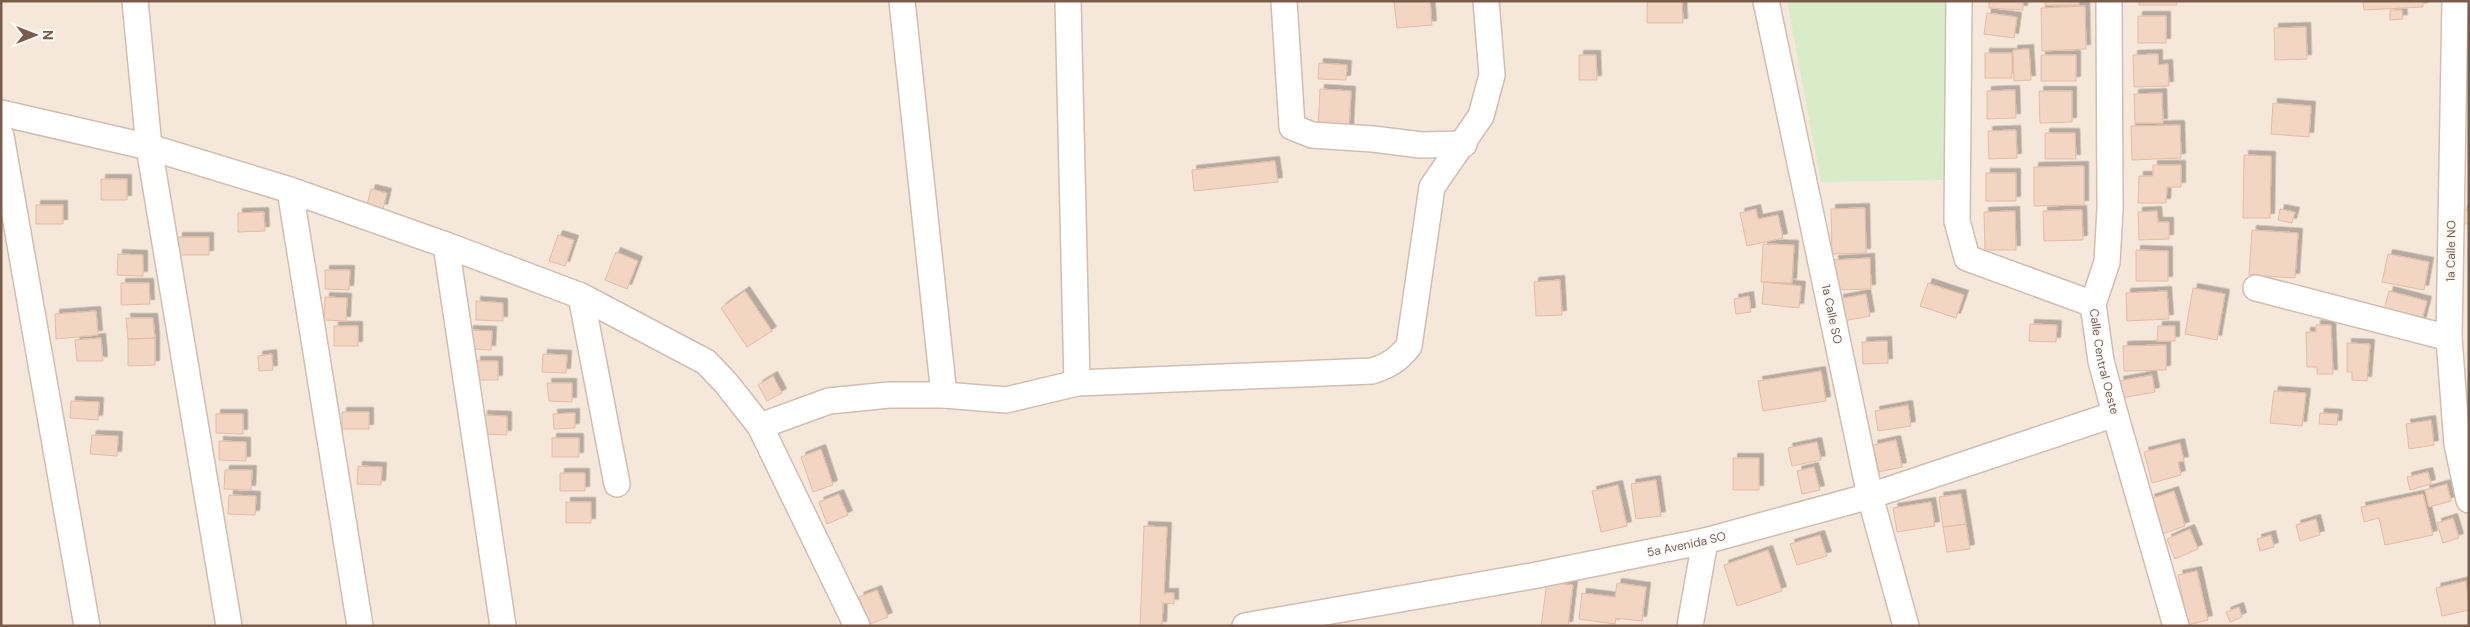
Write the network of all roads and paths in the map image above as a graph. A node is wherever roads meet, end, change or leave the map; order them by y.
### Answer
1 (134, 1) edge
2 (902, 1) edge
3 (1068, 1) edge
4 (1284, 1) edge
5 (1486, 1) edge
6 (1766, 1) edge
7 (1959, 1) edge
8 (2109, 1) edge
9 (2455, 1) edge
10 (1, 113) edge
11 (1, 136) edge
12 (1464, 144) junction
13 (149, 147) junction
14 (290, 190) junction
15 (2460, 192) edge
16 (446, 245) junction
17 (2256, 288) dead end
18 (581, 296) junction
19 (2093, 304) junction
20 (2449, 338) junction
21 (1077, 383) junction
22 (944, 395) junction
23 (2115, 414) junction
24 (760, 426) junction
25 (617, 484) dead end
26 (1870, 496) junction
27 (2469, 500) edge
28 (1705, 541) junction
29 (87, 626) edge
30 (229, 626) edge
31 (360, 626) edge
32 (503, 626) edge
33 (857, 626) edge
34 (1245, 626) edge
35 (1690, 626) edge
36 (1906, 626) edge
37 (2176, 626) edge

1 - 13 street
2 - 22 street
3 - 21 street
4 - 12 street
5 - 12 street
6 - 26 street, 1a Calle SO
7 - 19 street
8 - 19 street, Calle Central Oeste
9 - 15 street, 1a Calle NO
10 - 13 street
11 - 29 street
12 - 21 street
13 - 14 street
13 - 30 street
14 - 16 street
14 - 31 street
15 - 20 street, 1a Calle NO
16 - 18 street
16 - 32 street
17 - 20 street
18 - 24 street
18 - 25 street
19 - 23 street, Calle Central Oeste
20 - 27 street, 1a Calle NO
21 - 22 street
22 - 24 street
23 - 26 street, 5a Avenida SO
23 - 37 street, Calle Central Oeste
24 - 33 street
26 - 28 street, 5a Avenida SO
26 - 36 street, 1a Calle SO
28 - 34 street, 5a Avenida SO
28 - 35 street

